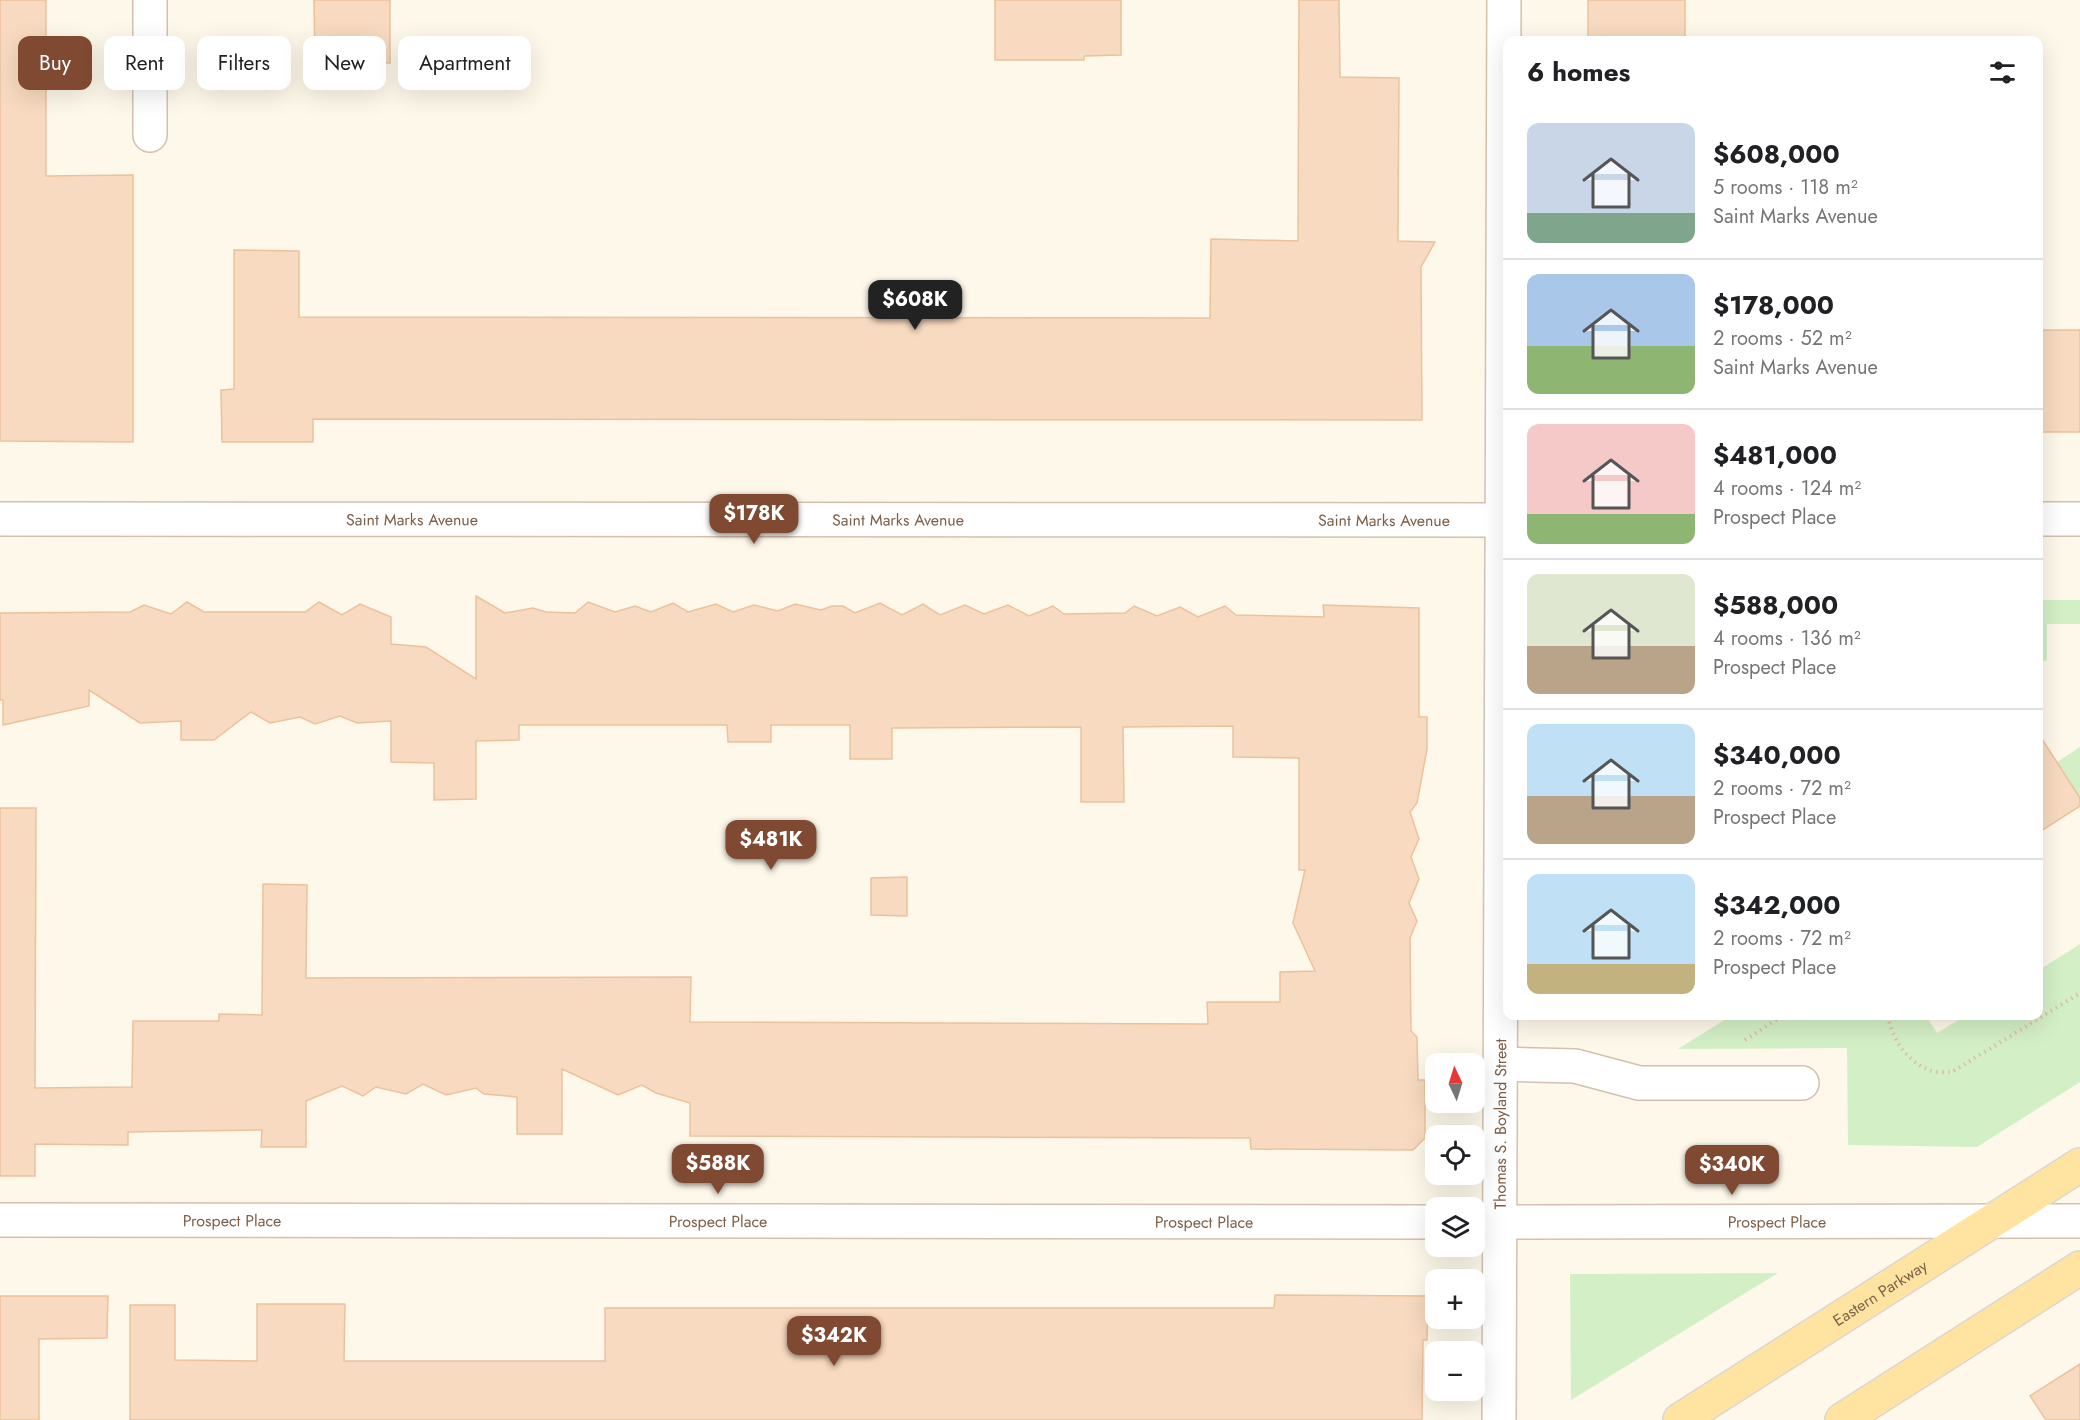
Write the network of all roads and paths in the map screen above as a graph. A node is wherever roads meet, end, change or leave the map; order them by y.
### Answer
1 (150, 0) edge
2 (1504, 0) edge
3 (1504, 36) edge
4 (150, 135) dead end
5 (0, 519) edge
6 (2043, 519) edge
7 (2080, 519) edge
8 (1503, 520) edge
9 (1503, 738) edge
10 (2080, 993) edge
11 (2043, 1016) edge
12 (1889, 1020) edge
13 (2036, 1020) edge
14 (1500, 1064) junction
15 (1802, 1083) dead end
16 (2080, 1165) edge
17 (0, 1220) edge
18 (2080, 1221) edge
19 (1425, 1222) edge
20 (1487, 1222) edge
21 (1990, 1222) junction
22 (2080, 1268) edge
23 (1499, 1420) edge
24 (1680, 1420) edge
25 (1842, 1420) edge

1 - 4 street
2 - 3 street, Thomas S. Boyland Street
5 - 8 street, Saint Marks Avenue
6 - 7 street
9 - 14 street, Thomas S. Boyland Street
10 - 11 path
12 - 13 path
14 - 15 street
14 - 20 street, Thomas S. Boyland Street
16 - 21 main road, Eastern Parkway
17 - 19 street, Prospect Place
18 - 21 street, Prospect Place
20 - 21 street, Prospect Place
20 - 23 street, Thomas S. Boyland Street
21 - 24 main road, Eastern Parkway
22 - 25 main road

